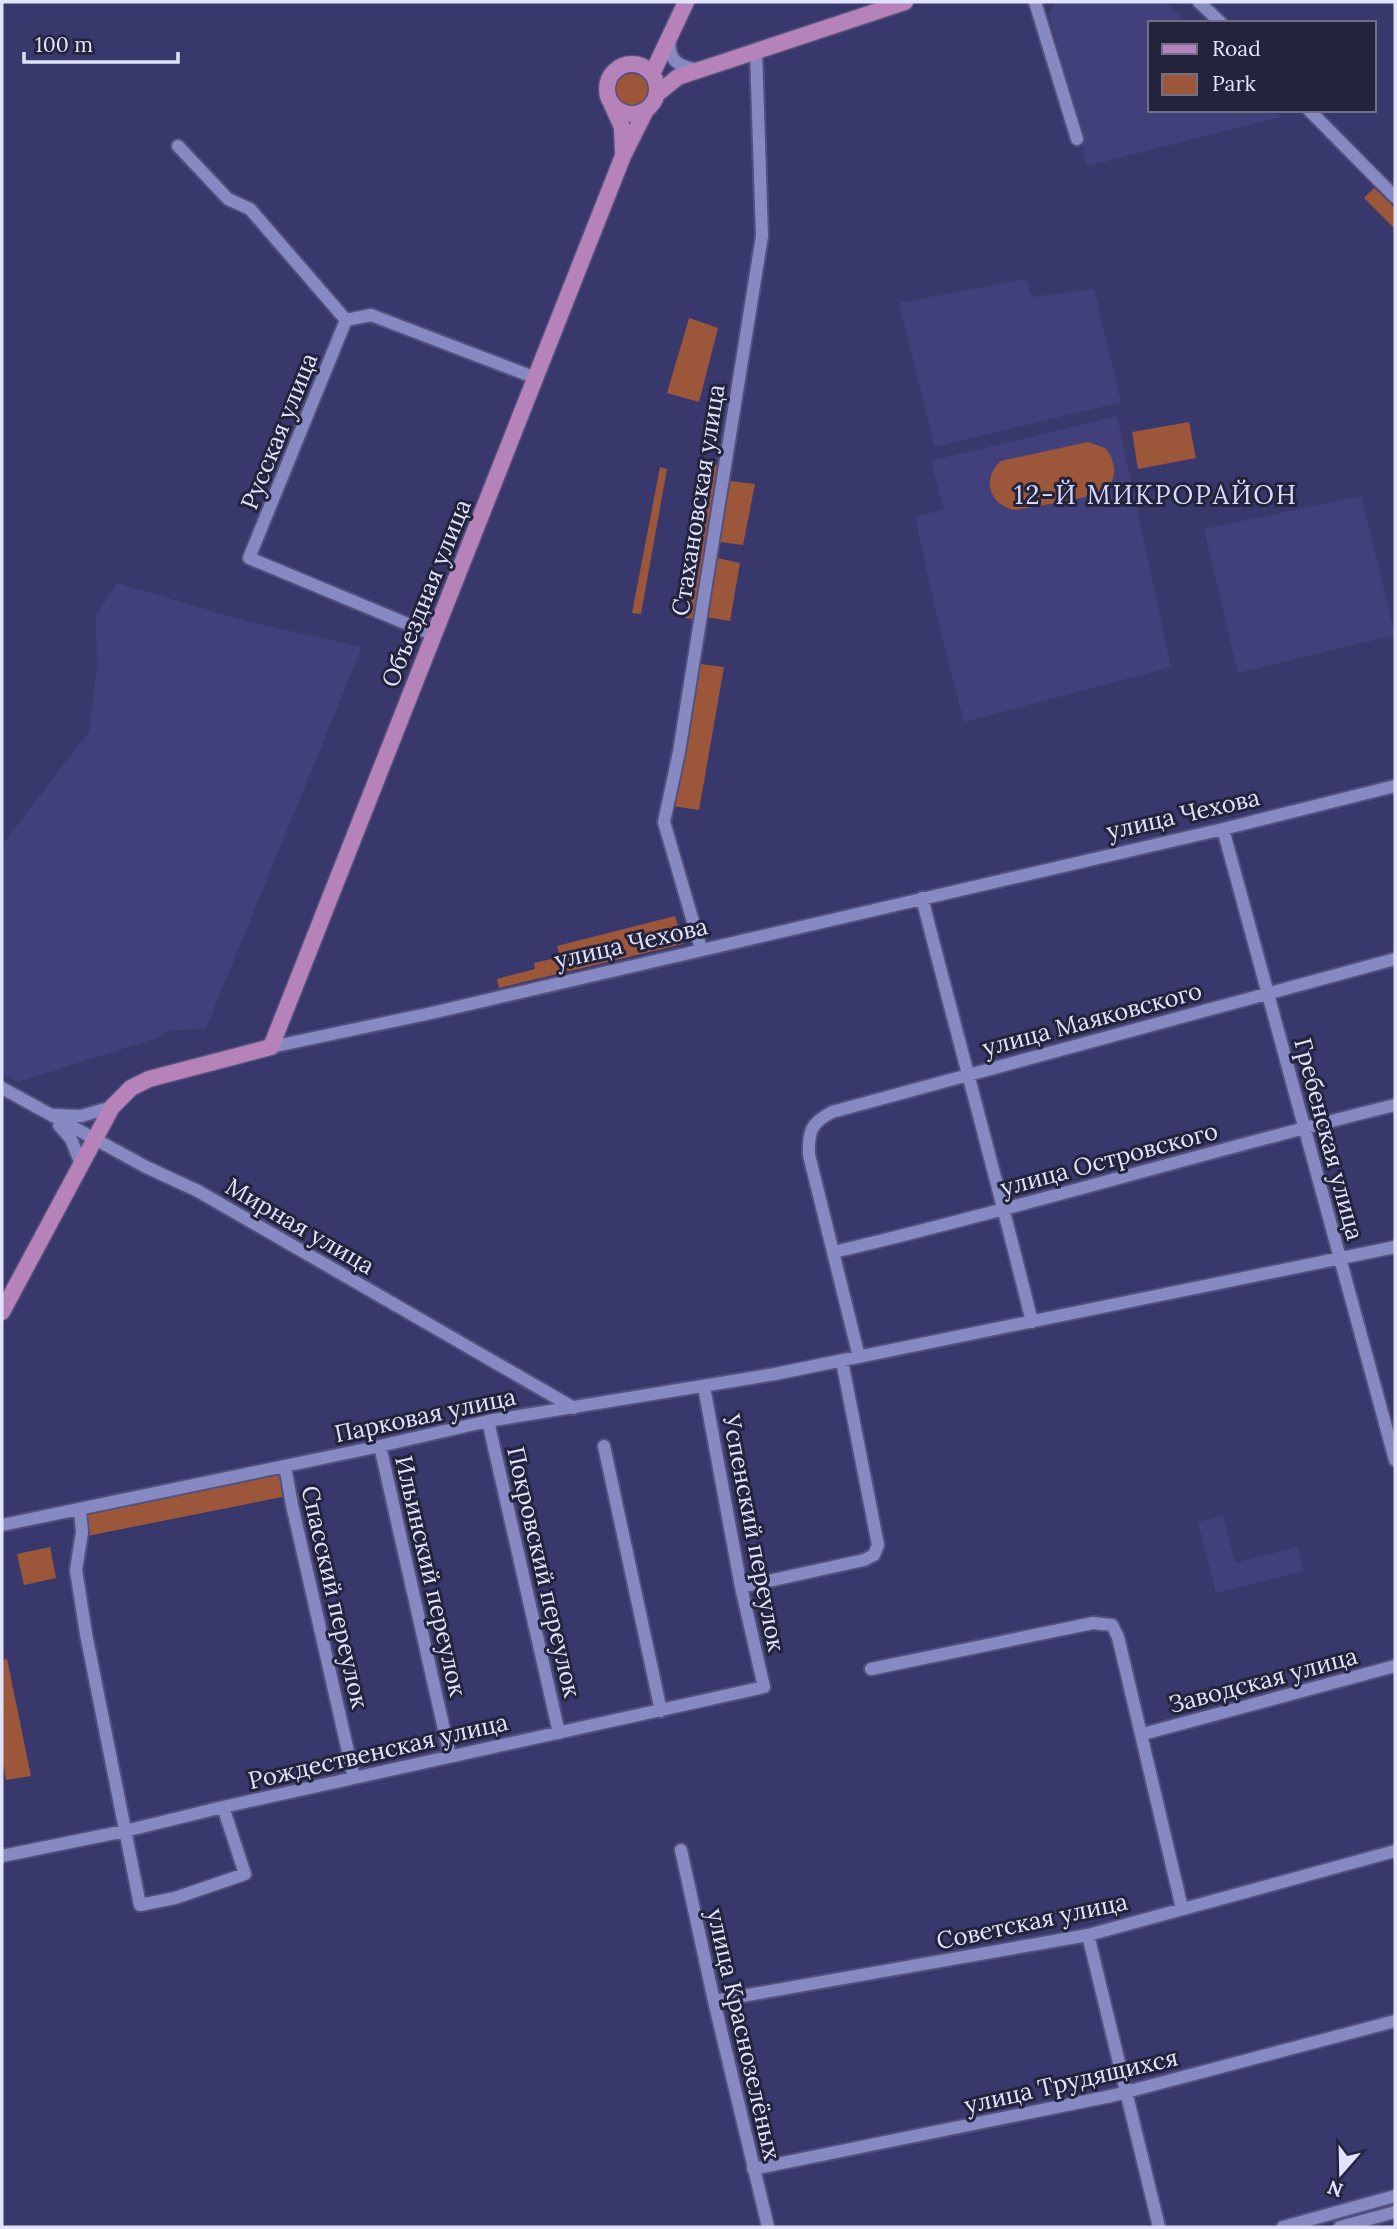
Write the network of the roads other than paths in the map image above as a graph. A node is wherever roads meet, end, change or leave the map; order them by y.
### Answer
1 (686, 2) edge
2 (905, 2) edge
3 (1035, 2) edge
4 (1199, 2) edge
5 (1219, 21) edge
6 (671, 31) junction
7 (756, 51) junction
8 (699, 70) junction
9 (652, 74) junction
10 (657, 94) junction
11 (611, 103) junction
12 (646, 110) junction
13 (1312, 112) edge
14 (1077, 139) dead end
15 (178, 146) dead end
16 (623, 156) junction
17 (1395, 197) edge
18 (346, 320) junction
19 (536, 378) junction
20 (434, 635) junction
21 (1395, 786) edge
22 (1223, 828) junction
23 (922, 898) junction
24 (701, 949) junction
25 (1395, 959) edge
26 (1269, 993) junction
27 (271, 1047) junction
28 (967, 1075) junction
29 (2, 1088) edge
30 (1395, 1105) edge
31 (112, 1107) junction
32 (48, 1115) junction
33 (1304, 1127) junction
34 (94, 1138) junction
35 (80, 1164) junction
36 (1004, 1209) junction
37 (1395, 1247) edge
38 (834, 1252) junction
39 (1340, 1260) junction
40 (2, 1312) edge
41 (1032, 1322) junction
42 (859, 1357) junction
43 (842, 1361) junction
44 (704, 1387) junction
45 (573, 1408) junction
46 (1390, 1417) edge
47 (488, 1421) junction
48 (380, 1446) junction
49 (604, 1446) dead end
50 (1395, 1460) edge
51 (285, 1466) junction
52 (79, 1510) junction
53 (2, 1525) edge
54 (741, 1587) junction
55 (1395, 1666) edge
56 (871, 1669) dead end
57 (764, 1687) joint
58 (661, 1711) junction
59 (559, 1733) junction
60 (1143, 1734) junction
61 (450, 1756) junction
62 (354, 1778) junction
63 (223, 1807) junction
64 (125, 1831) junction
65 (681, 1850) dead end
66 (1395, 1852) edge
67 (2, 1856) edge
68 (1182, 1908) junction
69 (1088, 1935) junction
70 (713, 2001) junction
71 (1395, 2021) edge
72 (1126, 2092) junction
73 (753, 2169) junction
74 (1395, 2196) edge
75 (1395, 2212) edge
76 (768, 2227) edge
77 (1159, 2227) edge
78 (1283, 2227) edge
79 (1340, 2227) edge

1 - 6 main road
2 - 7 main road
3 - 14 street
4 - 5 street
6 - 8 street
6 - 9 main road
7 - 8 main road
7 - 24 street, Стахановская улица
8 - 10 main road
9 - 10 main road
9 - 11 main road
10 - 12 main road
11 - 12 main road
11 - 16 main road
12 - 16 main road, Объездная улица
13 - 17 street
15 - 18 street
16 - 19 main road, Объездная улица
18 - 19 street
18 - 20 street, Русская улица
19 - 20 main road, Объездная улица
20 - 27 main road, Объездная улица
21 - 22 street, улица Чехова
22 - 23 street, улица Чехова
22 - 26 street, Гребенская улица
23 - 24 street, улица Чехова
23 - 28 street
24 - 27 street, улица Чехова
25 - 26 street, улица Маяковского
26 - 28 street, улица Маяковского
26 - 33 street, Гребенская улица
27 - 31 main road, улица Чехова
28 - 36 street
28 - 38 street, улица Маяковского
29 - 32 street, Мирная улица
30 - 33 street, улица Островского
31 - 32 street
31 - 34 main road, улица Чехова
32 - 34 street, Мирная улица
32 - 35 street
33 - 36 street, улица Островского
33 - 39 street, Гребенская улица
34 - 35 main road, улица Чехова
34 - 45 street, Мирная улица
35 - 40 main road, улица Чехова
36 - 38 street, улица Островского
36 - 41 street
37 - 39 street, Парковая улица
38 - 42 street
39 - 41 street, Парковая улица
39 - 46 street, Гребенская улица
41 - 42 street, Парковая улица
42 - 43 street, Парковая улица
43 - 44 street, Парковая улица
43 - 54 street
44 - 45 street, Парковая улица
44 - 54 street, Успенский переулок
45 - 47 street, Парковая улица
46 - 50 street, Гребенская улица
47 - 48 street, Парковая улица
47 - 59 street, Покровский переулок
48 - 51 street, Парковая улица
48 - 61 street, Ильинский переулок
49 - 58 street
51 - 52 street, Парковая улица
51 - 62 street, Спасский переулок
52 - 53 street, Парковая улица
52 - 64 street
54 - 57 street, Успенский переулок
55 - 60 street, Заводская улица
56 - 60 street
57 - 58 street, Рождественская улица
58 - 59 street, Рождественская улица
59 - 61 street, Рождественская улица
60 - 68 street
61 - 62 street, Рождественская улица
62 - 63 street, Рождественская улица
63 - 64 street, Рождественская улица
63 - 64 street
64 - 67 street, Рождественская улица
65 - 70 street, улица Краснозелёных
66 - 68 street, Советская улица
68 - 69 street, Советская улица
69 - 70 street, Советская улица
69 - 72 street
70 - 73 street, улица Краснозелёных
71 - 72 street, улица Трудящихся
72 - 73 street, улица Трудящихся
72 - 77 street
73 - 76 street, улица Краснозелёных
74 - 78 street
75 - 79 street

